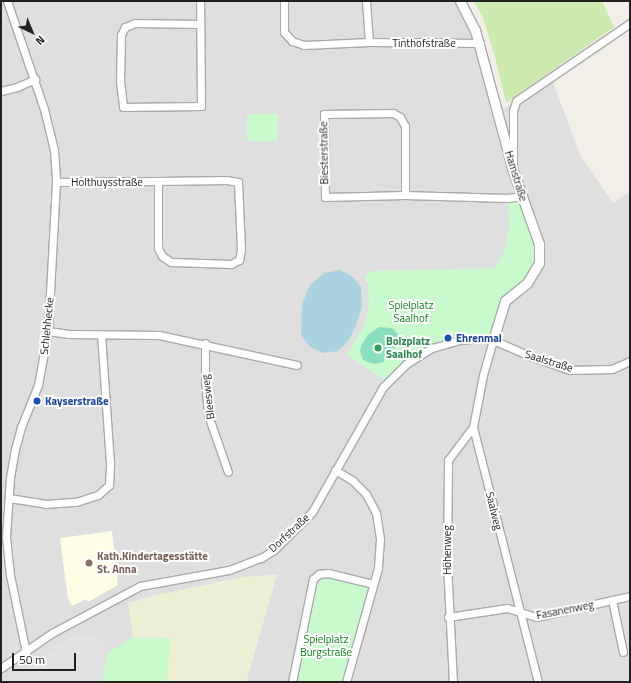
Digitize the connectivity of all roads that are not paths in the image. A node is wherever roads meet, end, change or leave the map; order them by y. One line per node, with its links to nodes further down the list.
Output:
1 (7, 1): 10 (street, Schlehhecke)
2 (200, 1): 7 (street)
3 (284, 1): 8 (street, Tinthofstraße)
4 (366, 1): 8 (street)
5 (460, 1): 9 (street, Hamstraße)
6 (630, 23): 12 (street)
7 (200, 24): 7 (street)
8 (369, 42): 9 (street, Tinthofstraße)
9 (480, 43): 12 (street, Hamstraße)
10 (35, 79): 11 (street); 14 (street, Schlehhecke)
11 (1, 91)
12 (513, 171): 16 (street, Hamstraße)
13 (158, 181): 13 (street, Holthuysstraße); 14 (street, Holthuysstraße)
14 (56, 182): 17 (street, Schlehhecke)
15 (405, 195): 15 (street, Biesterstraße); 16 (street, Biesterstraße)
16 (521, 196): 19 (street, Hamstraße)
17 (48, 331): 18 (street); 26 (street, Schlehhecke)
18 (102, 334): 20 (street); 26 (street)
19 (493, 340): 21 (street, Saalstraße); 23 (street, Saalweg); 24 (street, Dorfstraße)
20 (205, 343): 22 (street); 25 (street, Bleesweg)
21 (630, 361)
22 (297, 365)
23 (473, 427): 30 (street, Saalweg); 31 (street, Höhenweg)
24 (335, 470): 27 (street); 32 (street, Dorfstraße)
25 (228, 472)
26 (8, 498): 32 (street, Schlehhecke)
27 (373, 584): 35 (street); 36 (street)
28 (630, 596): 29 (street, Fasanenweg)
29 (612, 600): 30 (street, Fasanenweg); 33 (street)
30 (520, 613): 31 (street, Fasanenweg); 38 (street, Saalweg)
31 (448, 617): 37 (street, Höhenweg)
32 (26, 652): 34 (street, Dorfstraße)
33 (623, 652)
34 (1, 668)
35 (292, 682)
36 (346, 682)
37 (453, 682)
38 (538, 682)

